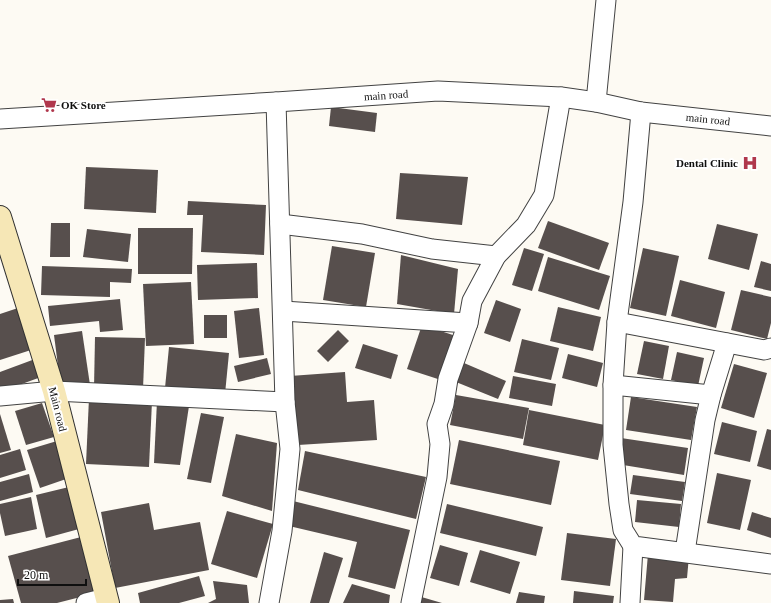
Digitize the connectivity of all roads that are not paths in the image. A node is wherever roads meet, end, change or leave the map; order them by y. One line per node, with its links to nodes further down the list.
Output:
1 (606, 0): 4 (street)
2 (561, 97): 3 (street, main road); 4 (street, main road); 10 (street)
3 (276, 102): 6 (street, main road); 9 (street)
4 (596, 102): 5 (street, main road)
5 (641, 112): 7 (street, main road); 12 (street)
6 (0, 119)
7 (771, 126)
8 (0, 217): 17 (street, Main road)
9 (280, 224): 10 (street); 11 (street)
10 (496, 256): 13 (street)
11 (282, 311): 13 (street); 20 (street)
12 (617, 322): 14 (street); 16 (street)
13 (468, 323): 26 (street)
14 (727, 343): 15 (street); 18 (street)
15 (771, 348)
16 (613, 384): 18 (street); 21 (street)
17 (54, 391): 19 (street); 20 (street); 24 (street, Main road)
18 (710, 395): 22 (street)
19 (0, 396)
20 (285, 402): 25 (street)
21 (633, 546): 22 (street); 27 (street)
22 (685, 552): 23 (street)
23 (771, 564)
24 (100, 601)
25 (269, 603)
26 (411, 603)
27 (630, 603)

